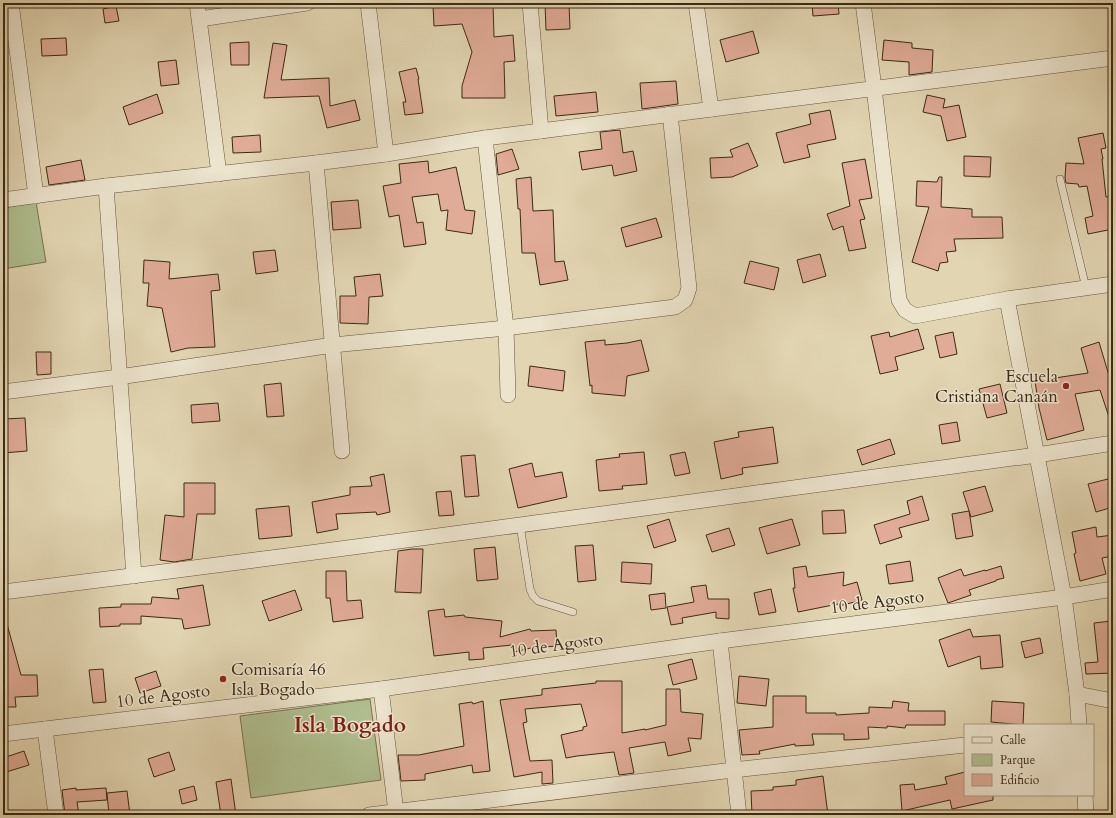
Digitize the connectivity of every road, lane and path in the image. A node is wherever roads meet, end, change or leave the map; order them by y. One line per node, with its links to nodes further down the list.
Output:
1 (11, 3): 20 (street)
2 (197, 3): 8 (street)
3 (307, 3): 8 (street)
4 (368, 3): 15 (street)
5 (530, 3): 13 (street)
6 (696, 3): 11 (street)
7 (863, 3): 10 (street)
8 (200, 19): 17 (street)
9 (1113, 58): 10 (street)
10 (874, 88): 11 (street); 24 (street)
11 (711, 109): 12 (street)
12 (670, 114): 13 (street); 25 (street)
13 (541, 131): 14 (street)
14 (484, 138): 15 (street); 25 (street)
15 (386, 154): 16 (street)
16 (316, 163): 17 (street); 26 (street)
17 (220, 174): 19 (street)
18 (1060, 179): 23 (lane)
19 (106, 186): 20 (street); 27 (street)
20 (36, 196): 21 (street)
21 (3, 200)
22 (1113, 284): 23 (street)
23 (1086, 288): 24 (street)
24 (1007, 299): 32 (street)
25 (506, 328): 26 (street); 29 (street)
26 (333, 345): 27 (street); 31 (street)
27 (119, 377): 28 (street); 34 (street)
28 (3, 392)
29 (508, 395)
30 (1113, 443): 32 (street)
31 (342, 451)
32 (1037, 455): 33 (street); 37 (street)
33 (520, 525): 34 (street); 38 (lane)
34 (134, 576): 36 (street)
35 (1113, 589): 37 (street, 10 de Agosto)
36 (3, 592)
37 (1064, 597): 39 (street, 10 de Agosto); 41 (street)
38 (574, 612)
39 (720, 641): 40 (street, 10 de Agosto); 47 (street)
40 (381, 689): 44 (street, 10 de Agosto); 49 (street)
41 (1077, 694): 42 (street); 43 (street)
42 (1113, 701)
43 (1079, 724)
44 (45, 729): 45 (street, 10 de Agosto); 50 (street)
45 (3, 734)
46 (964, 745): 47 (street)
47 (733, 770): 49 (street); 52 (street)
48 (1085, 796): 53 (street)
49 (404, 812): 51 (street)
50 (56, 815)
51 (369, 815)
52 (738, 815)
53 (1086, 815)

